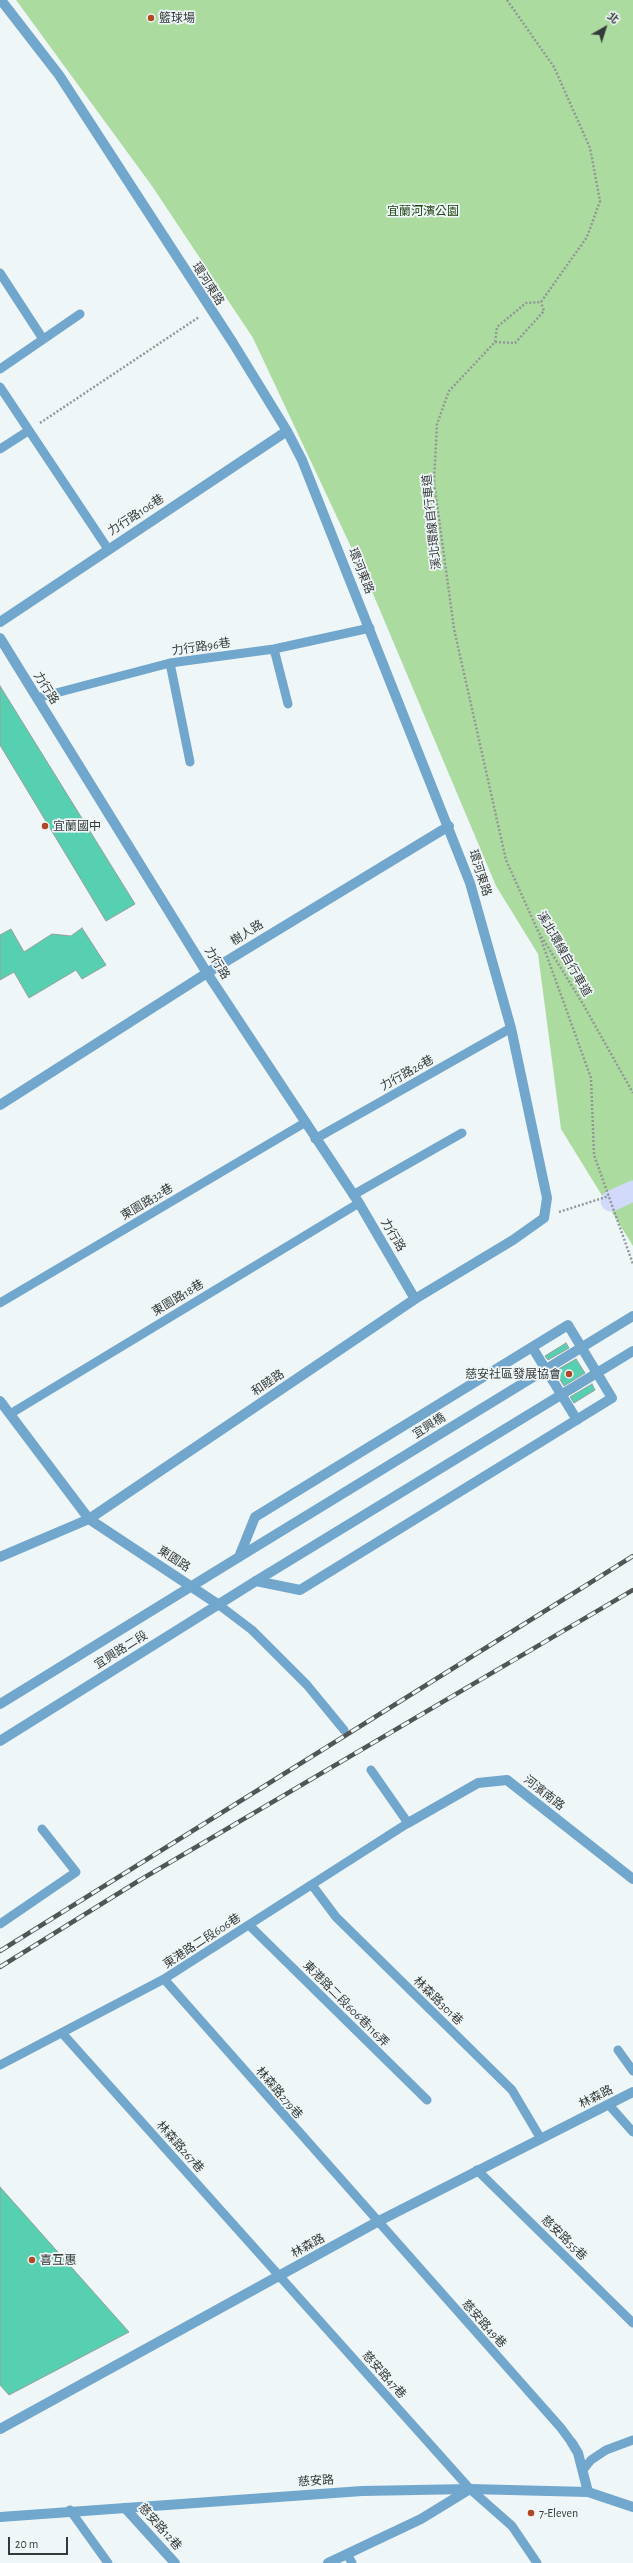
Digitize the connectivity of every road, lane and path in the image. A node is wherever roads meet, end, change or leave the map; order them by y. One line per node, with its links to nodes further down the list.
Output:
1 (1, 0): 5 (street, 環河東路)
2 (507, 0): 4 (path)
3 (0, 273): 7 (lane)
4 (541, 302): 8 (path, 溪北環線自行車道); 8 (path)
5 (209, 310): 11 (path); 12 (street, 環河東路)
6 (80, 314): 7 (lane)
7 (43, 339): 9 (lane)
8 (496, 342): 24 (path, 溪北環線自行車道)
9 (0, 369)
10 (0, 387): 11 (lane)
11 (28, 431): 13 (lane); 14 (lane)
12 (287, 431): 14 (street, 力行路106巷); 16 (street, 環河東路)
13 (0, 449)
14 (108, 549): 15 (street, 力行路106巷)
15 (0, 622)
16 (370, 628): 18 (lane, 力行路96巷); 23 (street, 環河東路)
17 (0, 638): 20 (street, 力行路)
18 (274, 649): 19 (lane, 力行路96巷); 21 (lane)
19 (170, 663): 20 (lane, 力行路96巷); 22 (lane)
20 (37, 698): 25 (street, 力行路)
21 (288, 704)
22 (190, 762)
23 (449, 826): 25 (street, 樹人路); 26 (street, 環河東路)
24 (538, 930): 27 (path, 溪北環線自行車道); 32 (path)
25 (207, 973): 28 (street, 樹人路); 29 (street, 力行路)
26 (511, 1028): 31 (lane, 力行路26巷); 34 (street, 環河東路)
27 (633, 1093)
28 (0, 1105)
29 (306, 1122): 31 (street, 力行路); 37 (lane, 東園路32巷)
30 (462, 1133): 33 (lane, 東園路18巷)
31 (314, 1139): 33 (street, 力行路)
32 (609, 1196): 34 (path); 35 (path)
33 (356, 1199): 36 (street, 力行路); 42 (lane, 東園路18巷)
34 (544, 1218): 36 (street, 和睦路)
35 (633, 1264)
36 (415, 1298): 44 (street, 和睦路)
37 (0, 1303)
38 (633, 1316): 46 (street, 宜興橋, bridge)
39 (532, 1347): 43 (street); 43 (street); 46 (street)
40 (633, 1351): 47 (street, bridge)
41 (0, 1401): 42 (street, 東園路)
42 (10, 1414): 44 (street, 東園路)
43 (577, 1420): 47 (street)
44 (89, 1519): 45 (street, 和睦路); 48 (street, 東園路)
45 (0, 1557)
46 (239, 1557): 48 (street, 宜興路二段)
47 (256, 1581): 49 (street, 宜興路二段)
48 (192, 1586): 49 (street, 東園路); 50 (street, 宜興路二段)
49 (219, 1605): 51 (lane, 東園路); 52 (street, 宜興路二段)
50 (0, 1704)
51 (344, 1730)
52 (0, 1741)
53 (371, 1770): 54 (lane)
54 (408, 1823): 56 (street, 河濱南路); 57 (lane, 東港路二段606巷)
55 (42, 1829): 58 (lane)
56 (633, 1879)
57 (312, 1885): 59 (lane, 東港路二段606巷); 69 (lane, 林森路301巷)
58 (0, 1924)
59 (249, 1925): 60 (lane, 東港路二段606巷); 66 (lane, 東港路二段606巷116弄)
60 (164, 1979): 61 (lane, 東港路二段606巷); 71 (lane, 林森路279巷)
61 (62, 2033): 63 (lane, 東港路二段606巷); 72 (lane, 林森路267巷)
62 (618, 2050): 64 (lane)
63 (0, 2065)
64 (633, 2071)
65 (633, 2092): 67 (street, 林森路)
66 (427, 2100)
67 (609, 2105): 68 (lane); 69 (street, 林森路)
68 (633, 2132)
69 (541, 2138): 70 (street, 林森路)
70 (477, 2170): 71 (street, 林森路); 73 (lane, 慈安路55巷)
71 (377, 2222): 72 (street, 林森路); 76 (lane, 慈安路49巷)
72 (280, 2276): 74 (street, 林森路); 78 (lane, 慈安路47巷)
73 (633, 2323)
74 (1, 2427)
75 (633, 2440): 77 (lane)
76 (572, 2443): 77 (street)
77 (583, 2470): 79 (street)
78 (470, 2489): 79 (street, 慈安路); 81 (street, 慈安路); 84 (street); 88 (lane, 慈安路47巷)
79 (588, 2492): 80 (street, 慈安路)
80 (633, 2507)
81 (125, 2508): 82 (street, 慈安路); 86 (street, 慈安路12巷)
82 (70, 2510): 83 (street, 慈安路); 85 (lane)
83 (0, 2517)
84 (349, 2559): 87 (street)
85 (108, 2563)
86 (174, 2563)
87 (328, 2563)
88 (537, 2563)

